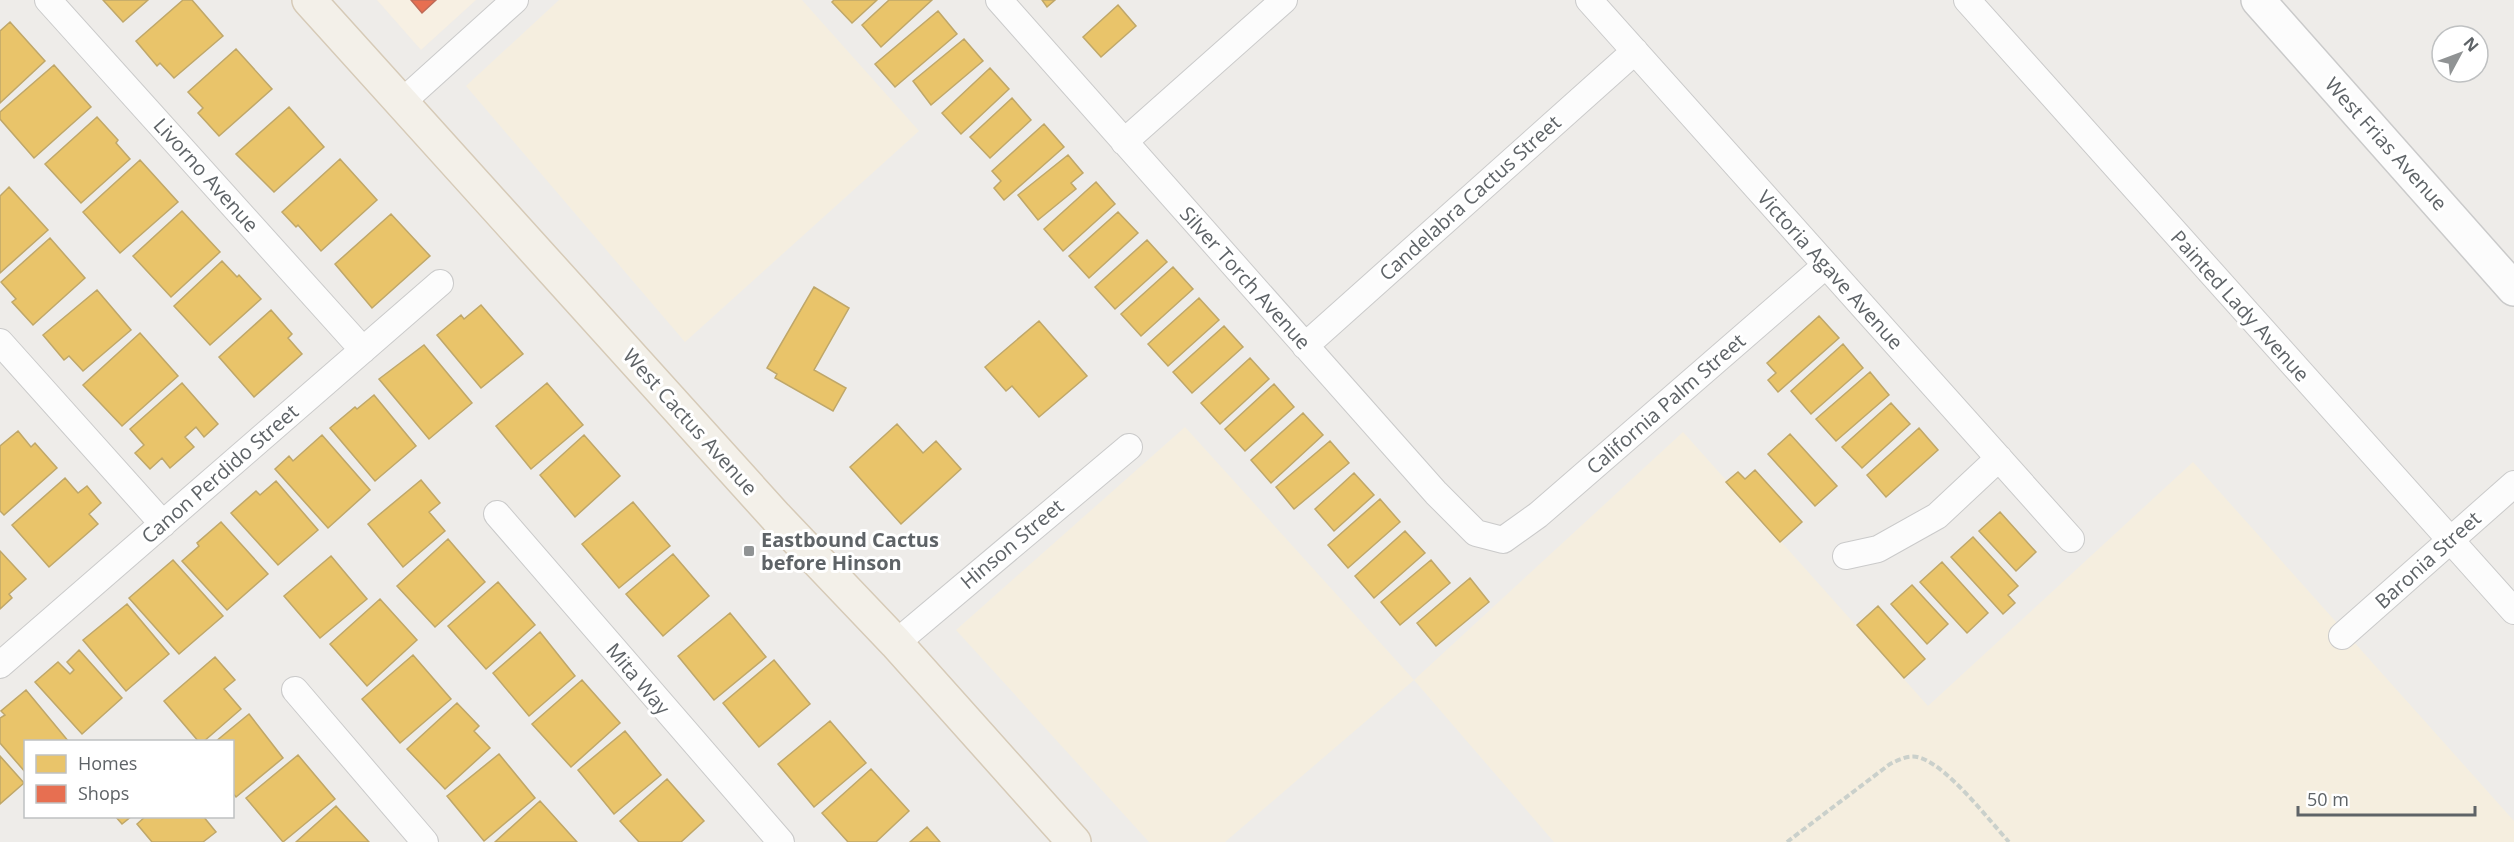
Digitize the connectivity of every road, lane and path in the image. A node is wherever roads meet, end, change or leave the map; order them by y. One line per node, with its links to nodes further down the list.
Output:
1 (48, 0): 17 (street, Livorno Avenue)
2 (309, 0): 10 (main road, West Cactus Avenue)
3 (514, 0): 10 (street)
4 (999, 0): 11 (street, Silver Torch Avenue)
5 (1284, 0): 11 (street)
6 (1589, 0): 9 (street, Victoria Agave Avenue)
7 (1967, 0): 25 (street, Painted Lady Avenue)
8 (2258, 0): 14 (street, West Frias Avenue)
9 (1635, 51): 12 (street, Victoria Agave Avenue); 16 (street, Candelabra Cactus Street)
10 (401, 103): 29 (main road, West Cactus Avenue)
11 (1124, 142): 16 (street, Silver Torch Avenue)
12 (1826, 265): 19 (street, Victoria Agave Avenue); 24 (street, California Palm Street)
13 (440, 283): 17 (street, Canon Perdido Street)
14 (2514, 289)
15 (0, 342): 22 (street)
16 (1305, 346): 24 (street, Silver Torch Avenue)
17 (363, 351): 22 (street, Canon Perdido Street)
18 (1129, 447): 29 (street, Hinson Street)
19 (1999, 458): 23 (street, Victoria Agave Avenue); 26 (street)
20 (2514, 484): 25 (street, Baronia Street)
21 (497, 514): 33 (street, Mita Way)
22 (163, 524): 30 (street, Canon Perdido Street)
23 (2071, 539)
24 (1503, 540)
25 (2450, 540): 27 (street, Painted Lady Avenue); 28 (street, Baronia Street)
26 (1846, 555)
27 (2514, 611)
28 (2342, 636)
29 (896, 643): 34 (main road, West Cactus Avenue)
30 (0, 665)
31 (295, 690): 32 (street)
32 (425, 842)
33 (780, 842)
34 (1074, 842)
35 (1787, 842): 36 (path)
36 (2009, 842)

